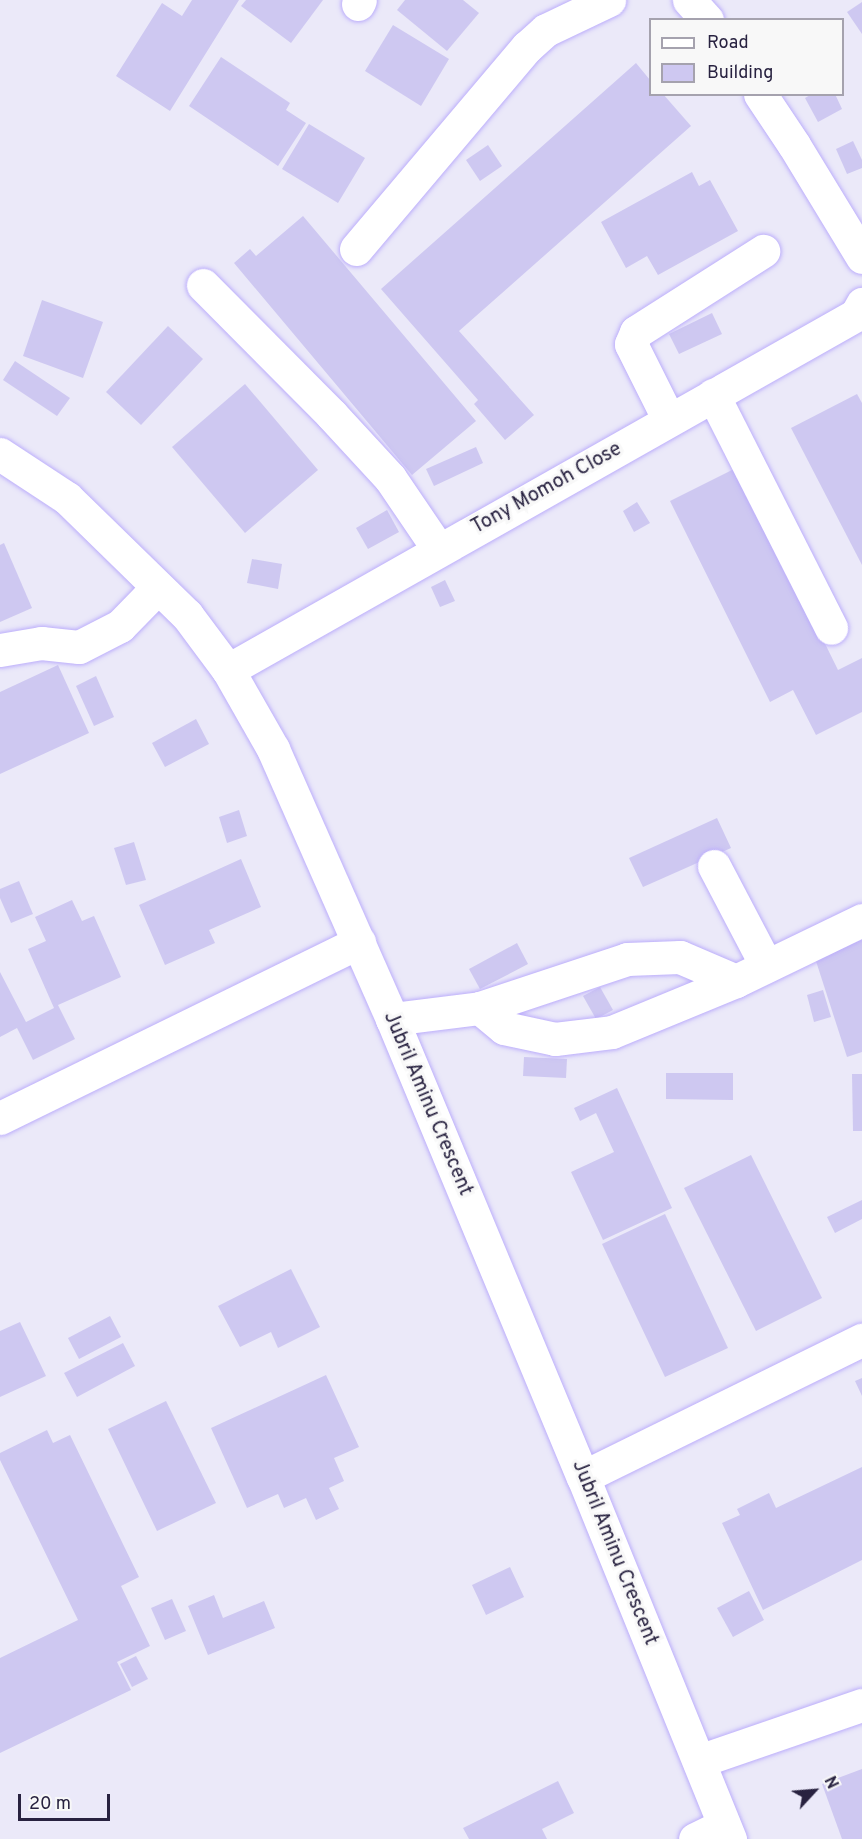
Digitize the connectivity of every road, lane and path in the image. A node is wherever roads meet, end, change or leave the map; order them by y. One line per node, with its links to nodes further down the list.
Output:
1 (609, 0): 5 (street)
2 (689, 0): 3 (street)
3 (705, 18)
4 (761, 96): 7 (street)
5 (356, 249)
6 (764, 251): 11 (street)
7 (862, 258)
8 (203, 285): 13 (street)
9 (862, 304): 10 (street, Tony Momoh Close)
10 (713, 395): 11 (street, Tony Momoh Close); 15 (street)
11 (669, 420): 13 (street, Tony Momoh Close)
12 (0, 454): 14 (street, Jubril Aminu Crescent)
13 (440, 550): 17 (street, Tony Momoh Close)
14 (158, 587): 16 (street); 17 (street, Jubril Aminu Crescent)
15 (831, 628)
16 (0, 650)
17 (228, 670): 20 (street, Jubril Aminu Crescent)
18 (714, 866): 21 (street)
19 (862, 920): 21 (street)
20 (359, 942): 24 (street, Jubril Aminu Crescent); 25 (street)
21 (766, 965): 22 (street)
22 (736, 981): 23 (street); 23 (street)
23 (480, 1008): 24 (street)
24 (392, 1019): 27 (street, Jubril Aminu Crescent)
25 (0, 1118)
26 (862, 1340): 27 (street)
27 (583, 1476): 29 (street, Jubril Aminu Crescent)
28 (862, 1705): 29 (street)
29 (699, 1761): 30 (street, Jubril Aminu Crescent)
30 (716, 1834)

